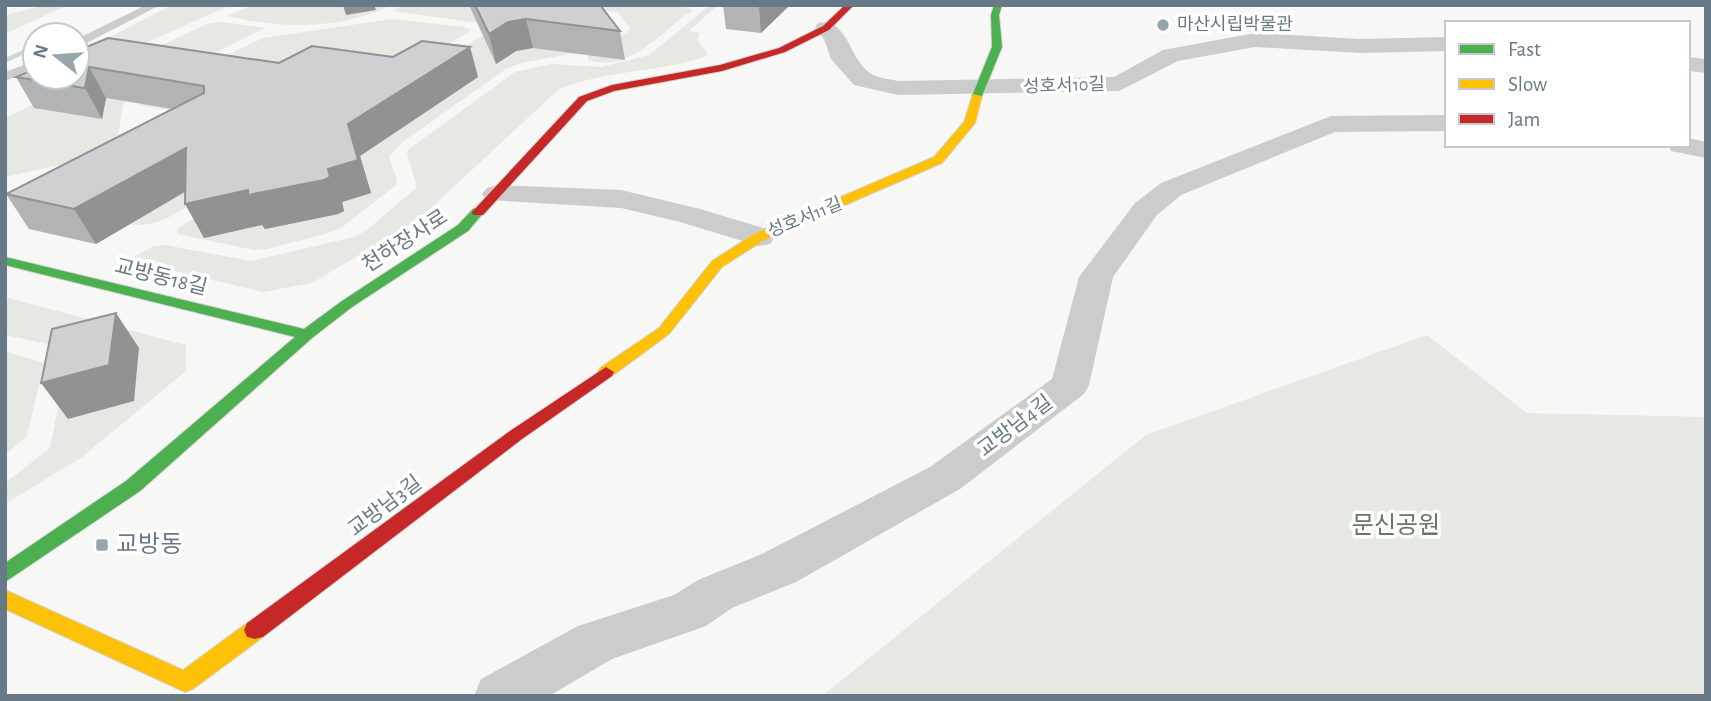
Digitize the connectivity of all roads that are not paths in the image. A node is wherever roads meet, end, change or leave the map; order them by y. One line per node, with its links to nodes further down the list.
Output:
1 (155, 5): 5 (lane)
2 (850, 5): 4 (main road, 천하장사로)
3 (998, 5): 7 (main road, 성호서11길)
4 (826, 28): 7 (street, 성호서10길); 9 (main road, 천하장사로)
5 (91, 37)
6 (1445, 44): 7 (street, 성호서10길)
7 (979, 88): 10 (main road, 성호서11길)
8 (1445, 122): 15 (street, 교방남4길)
9 (497, 194): 10 (street, 성호서11길); 12 (main road, 천하장사로)
10 (759, 237): 14 (main road, 교방남3길)
11 (5, 261): 12 (main road, 교방동18길)
12 (307, 335): 13 (main road, 천하장사로)
13 (5, 575)
14 (5, 598)
15 (500, 696)

